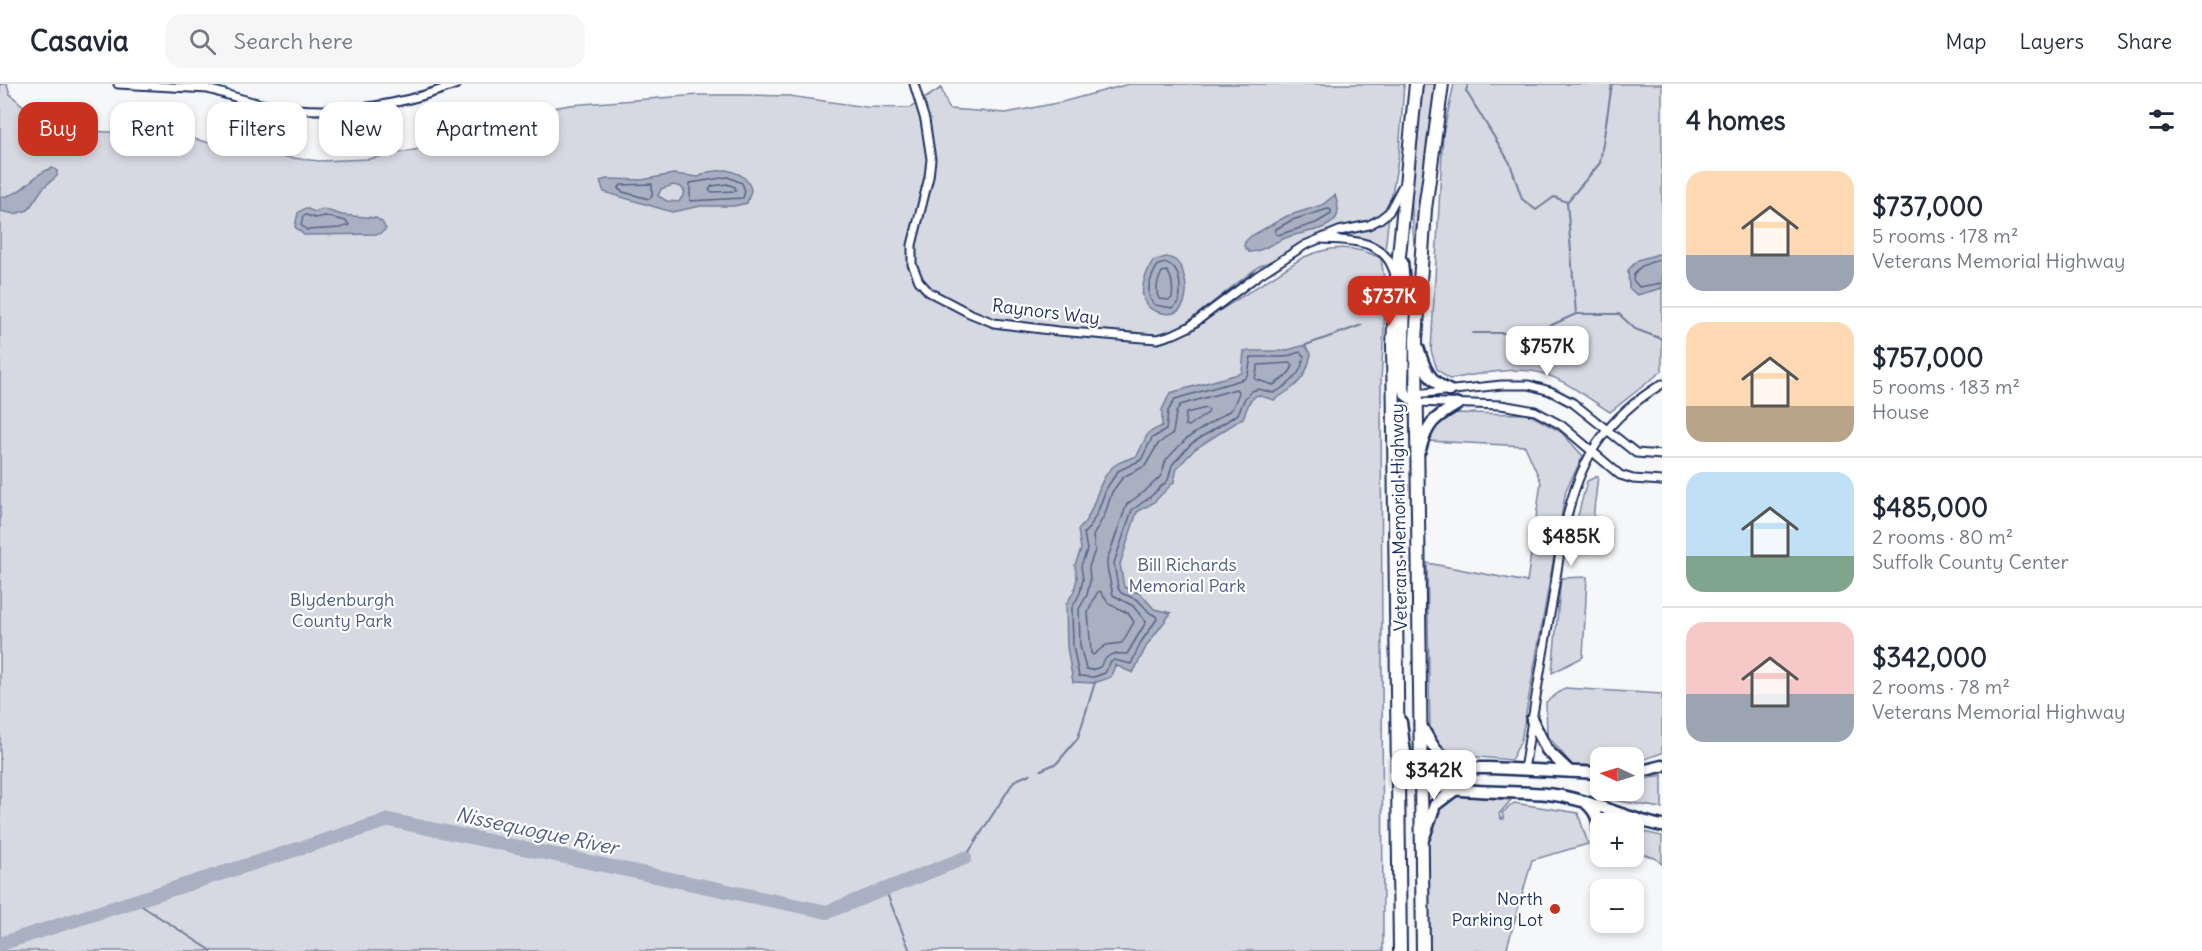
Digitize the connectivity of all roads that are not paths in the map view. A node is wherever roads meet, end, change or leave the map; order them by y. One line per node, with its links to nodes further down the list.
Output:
1 (118, 84): 7 (street)
2 (197, 84): 7 (street)
3 (457, 84): 7 (street)
4 (914, 84): 9 (street, Raynors Way)
5 (1416, 84): 8 (highway, Veterans Memorial Highway)
6 (1442, 84): 12 (highway, Veterans Memorial Highway)
7 (208, 89)
8 (1407, 178): 9 (street, Raynors Way); 10 (highway, Veterans Memorial Highway)
9 (1318, 239): 11 (street)
10 (1400, 244): 11 (highway, Veterans Memorial Highway); 15 (street)
11 (1396, 286): 17 (highway, Veterans Memorial Highway)
12 (1416, 340): 14 (street); 15 (highway, Veterans Memorial Highway)
13 (1662, 384): 18 (street)
14 (1450, 390): 15 (street); 18 (street)
15 (1413, 398): 16 (street); 17 (street); 21 (highway, Veterans Memorial Highway)
16 (1458, 404): 19 (street); 21 (street)
17 (1393, 418): 23 (highway, Veterans Memorial Highway)
18 (1607, 430): 19 (street); 20 (street)
19 (1593, 452): 22 (street); 24 (street)
20 (1662, 455)
21 (1416, 462): 25 (highway, Veterans Memorial Highway)
22 (1662, 481)
23 (1397, 695): 32 (street); 33 (highway, Veterans Memorial Highway)
24 (1532, 720): 28 (street); 30 (street)
25 (1420, 724): 27 (street); 32 (highway, Veterans Memorial Highway)
26 (1662, 766): 29 (street)
27 (1489, 768): 28 (street); 32 (street)
28 (1524, 770): 30 (street)
29 (1644, 770)
30 (1570, 772): 31 (street)
31 (1590, 773)
32 (1418, 774): 33 (street); 34 (street); 39 (highway, Veterans Memorial Highway)
33 (1399, 786): 40 (highway, Veterans Memorial Highway)
34 (1456, 789): 35 (street); 39 (street)
35 (1583, 801): 36 (street); 38 (street)
36 (1595, 813)
37 (1644, 825): 38 (street)
38 (1659, 825)
39 (1422, 846): 41 (highway, Veterans Memorial Highway)
40 (1400, 951)
41 (1423, 951)

